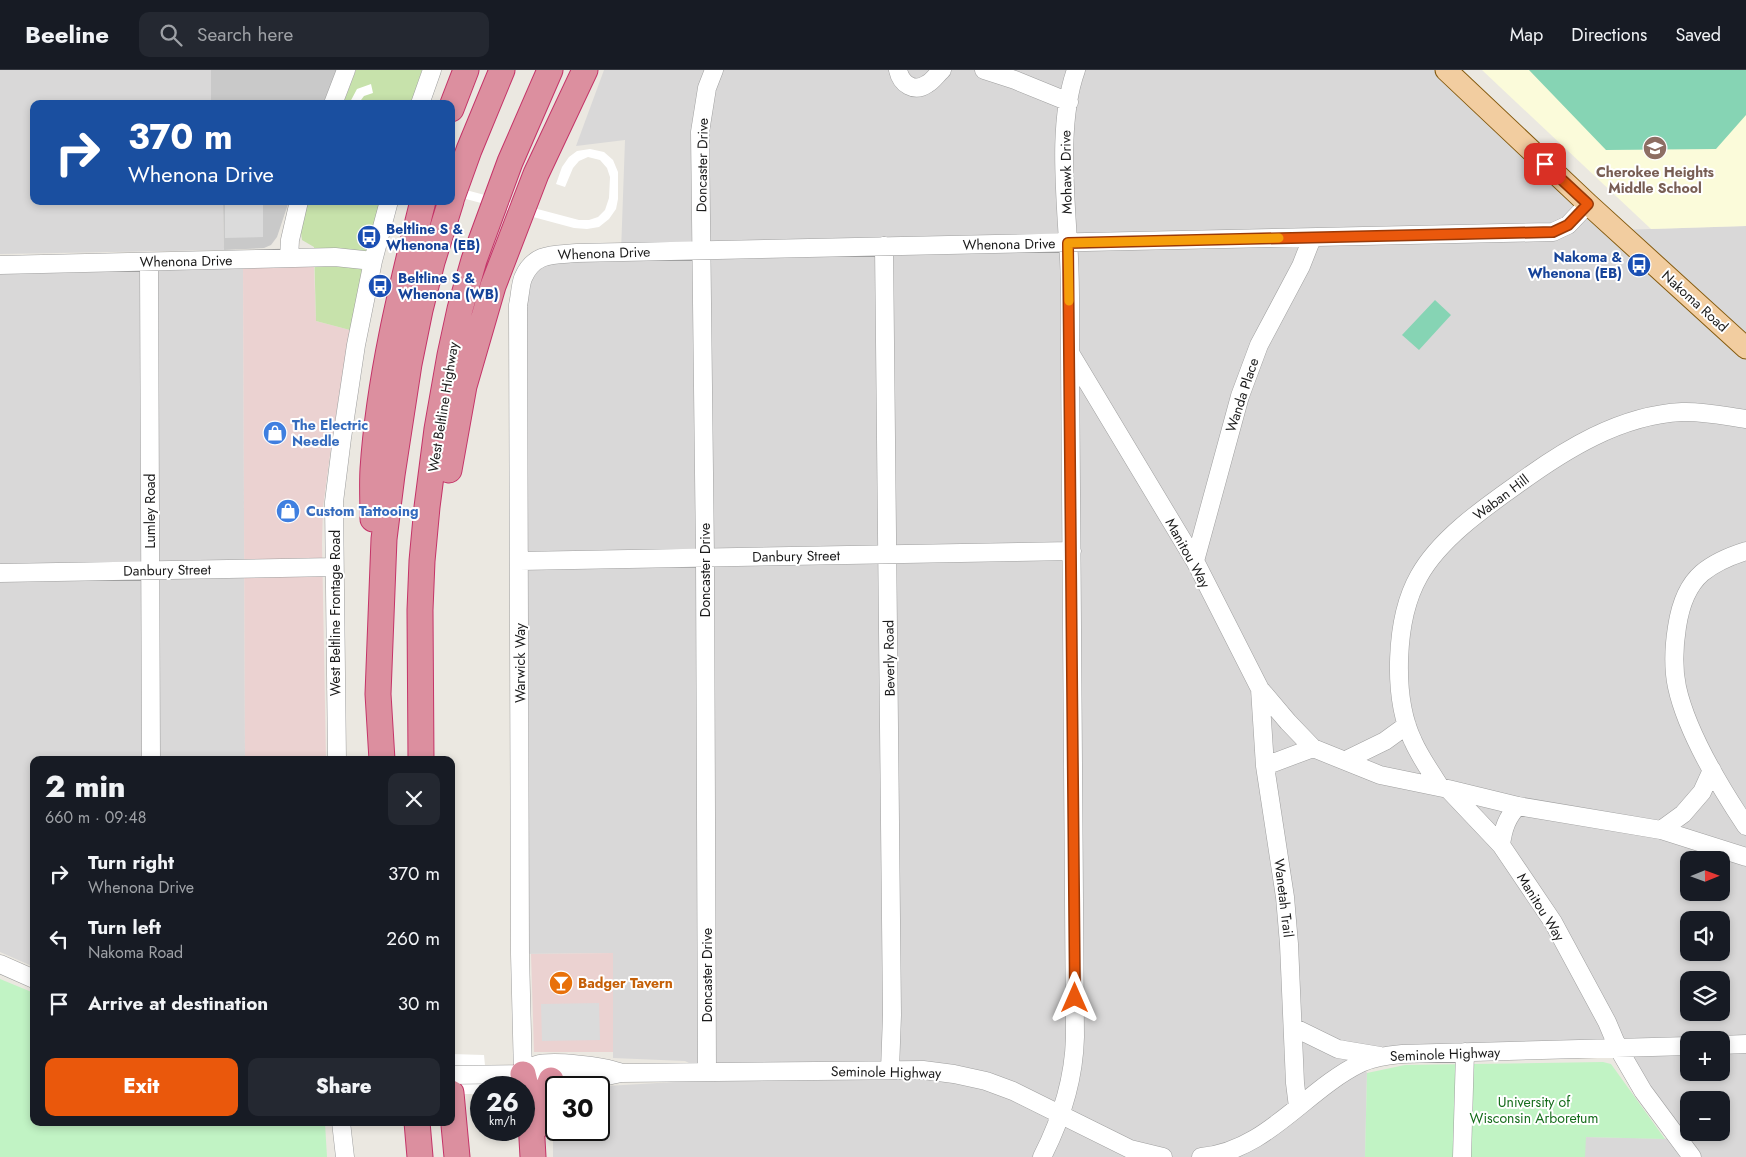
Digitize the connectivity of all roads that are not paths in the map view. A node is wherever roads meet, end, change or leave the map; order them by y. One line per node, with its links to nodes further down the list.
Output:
1 (346, 70): 13 (street)
2 (432, 70): 14 (street)
3 (466, 70): 15 (highway)
4 (502, 70): 17 (highway)
5 (550, 70): 51 (highway, West Beltline Highway)
6 (585, 70): 52 (highway)
7 (714, 70): 26 (street, Doncaster Drive)
8 (898, 70): 9 (street)
9 (942, 70)
10 (984, 70): 16 (street)
11 (1076, 70): 16 (street, Mohawk Drive)
12 (1446, 70): 18 (main road, Nakoma Road)
13 (334, 100)
14 (421, 100)
15 (454, 100)
16 (1069, 102): 24 (street, Mohawk Drive)
17 (455, 190)
18 (1588, 204): 23 (street, Whenona Drive); 32 (main road, Nakoma Road)
19 (298, 205): 27 (street)
20 (388, 205): 29 (street, West Beltline Frontage Road)
21 (422, 205): 45 (highway)
22 (450, 205): 45 (highway)
23 (1312, 238): 24 (street, Whenona Drive); 40 (street, Wanda Place)
24 (1068, 243): 25 (street, Whenona Drive); 33 (street, Mohawk Drive)
25 (884, 246): 26 (street, Whenona Drive); 37 (street, Beverly Road)
26 (701, 250): 28 (street, Whenona Drive); 38 (street, Doncaster Drive)
27 (289, 258): 29 (street, Whenona Drive); 30 (street, Whenona Drive)
28 (540, 258): 39 (street, Warwick Way)
29 (373, 261): 41 (street, West Beltline Frontage Road)
30 (149, 262): 31 (street, Whenona Drive); 42 (street, Lumley Road)
31 (0, 265)
32 (1746, 348)
33 (1070, 353): 35 (street, Mohawk Drive); 40 (street, Manitou Way)
34 (1746, 419): 46 (street, Waban Hill)
35 (1072, 551): 37 (street, Danbury Street); 80 (street, Mohawk Drive)
36 (1746, 551): 55 (street)
37 (888, 555): 38 (street, Danbury Street); 71 (street, Beverly Road)
38 (705, 557): 39 (street, Danbury Street); 72 (street, Doncaster Drive)
39 (520, 561): 74 (street, Warwick Way)
40 (1195, 561): 44 (street, Manitou Way)
41 (334, 567): 42 (street, Danbury Street); 49 (street, West Beltline Frontage Road)
42 (150, 570): 43 (street, Danbury Street); 48 (street, Lumley Road)
43 (0, 572)
44 (1260, 689): 47 (street, Manitou Way); 54 (street, Wanetah Trail)
45 (378, 694): 50 (highway)
46 (1407, 725): 53 (street); 56 (street, Waban Hill)
47 (1313, 748): 53 (street, Manitou Way); 54 (street)
48 (151, 756)
49 (336, 756)
50 (382, 756)
51 (421, 756)
52 (421, 756)
53 (1346, 760): 56 (street, Manitou Way)
54 (1265, 766): 64 (street, Wanetah Trail)
55 (1712, 770): 58 (street); 59 (street)
56 (1444, 788): 57 (street); 60 (street, Manitou Way)
57 (1518, 806): 59 (street); 60 (street)
58 (1746, 826)
59 (1661, 830): 61 (street)
60 (1501, 845): 68 (street, Manitou Way)
61 (1746, 858)
62 (0, 964): 63 (street)
63 (30, 977)
64 (1293, 1027): 70 (street); 79 (street, Wanetah Trail)
65 (1746, 1044): 66 (street)
66 (1730, 1045)
67 (1680, 1046): 68 (street, Seminole Highway)
68 (1618, 1048): 69 (street, Seminole Highway); 93 (street, Manitou Way)
69 (1465, 1052): 70 (street, Seminole Highway); 92 (street)
70 (1383, 1056): 79 (street, Seminole Highway)
71 (890, 1070): 72 (street, Seminole Highway); 80 (street, Seminole Highway)
72 (708, 1072): 73 (street, Seminole Highway)
73 (621, 1073): 74 (street, Seminole Highway); 76 (street, Seminole Highway)
74 (523, 1074): 75 (street, Seminole Highway); 77 (street, Seminole Highway); 87 (highway)
75 (455, 1075)
76 (607, 1076)
77 (545, 1080)
78 (545, 1095): 88 (highway)
79 (1298, 1107): 91 (street, Seminole Highway)
80 (1059, 1114): 89 (street, Mohawk Drive); 90 (street, Seminole Highway)
81 (341, 1126): 84 (street)
82 (417, 1126): 85 (highway)
83 (455, 1126): 86 (highway)
84 (345, 1157)
85 (420, 1157)
86 (458, 1157)
87 (533, 1157)
88 (538, 1157)
89 (1042, 1157)
90 (1163, 1157)
91 (1201, 1157)
92 (1462, 1157)
93 (1692, 1157)

